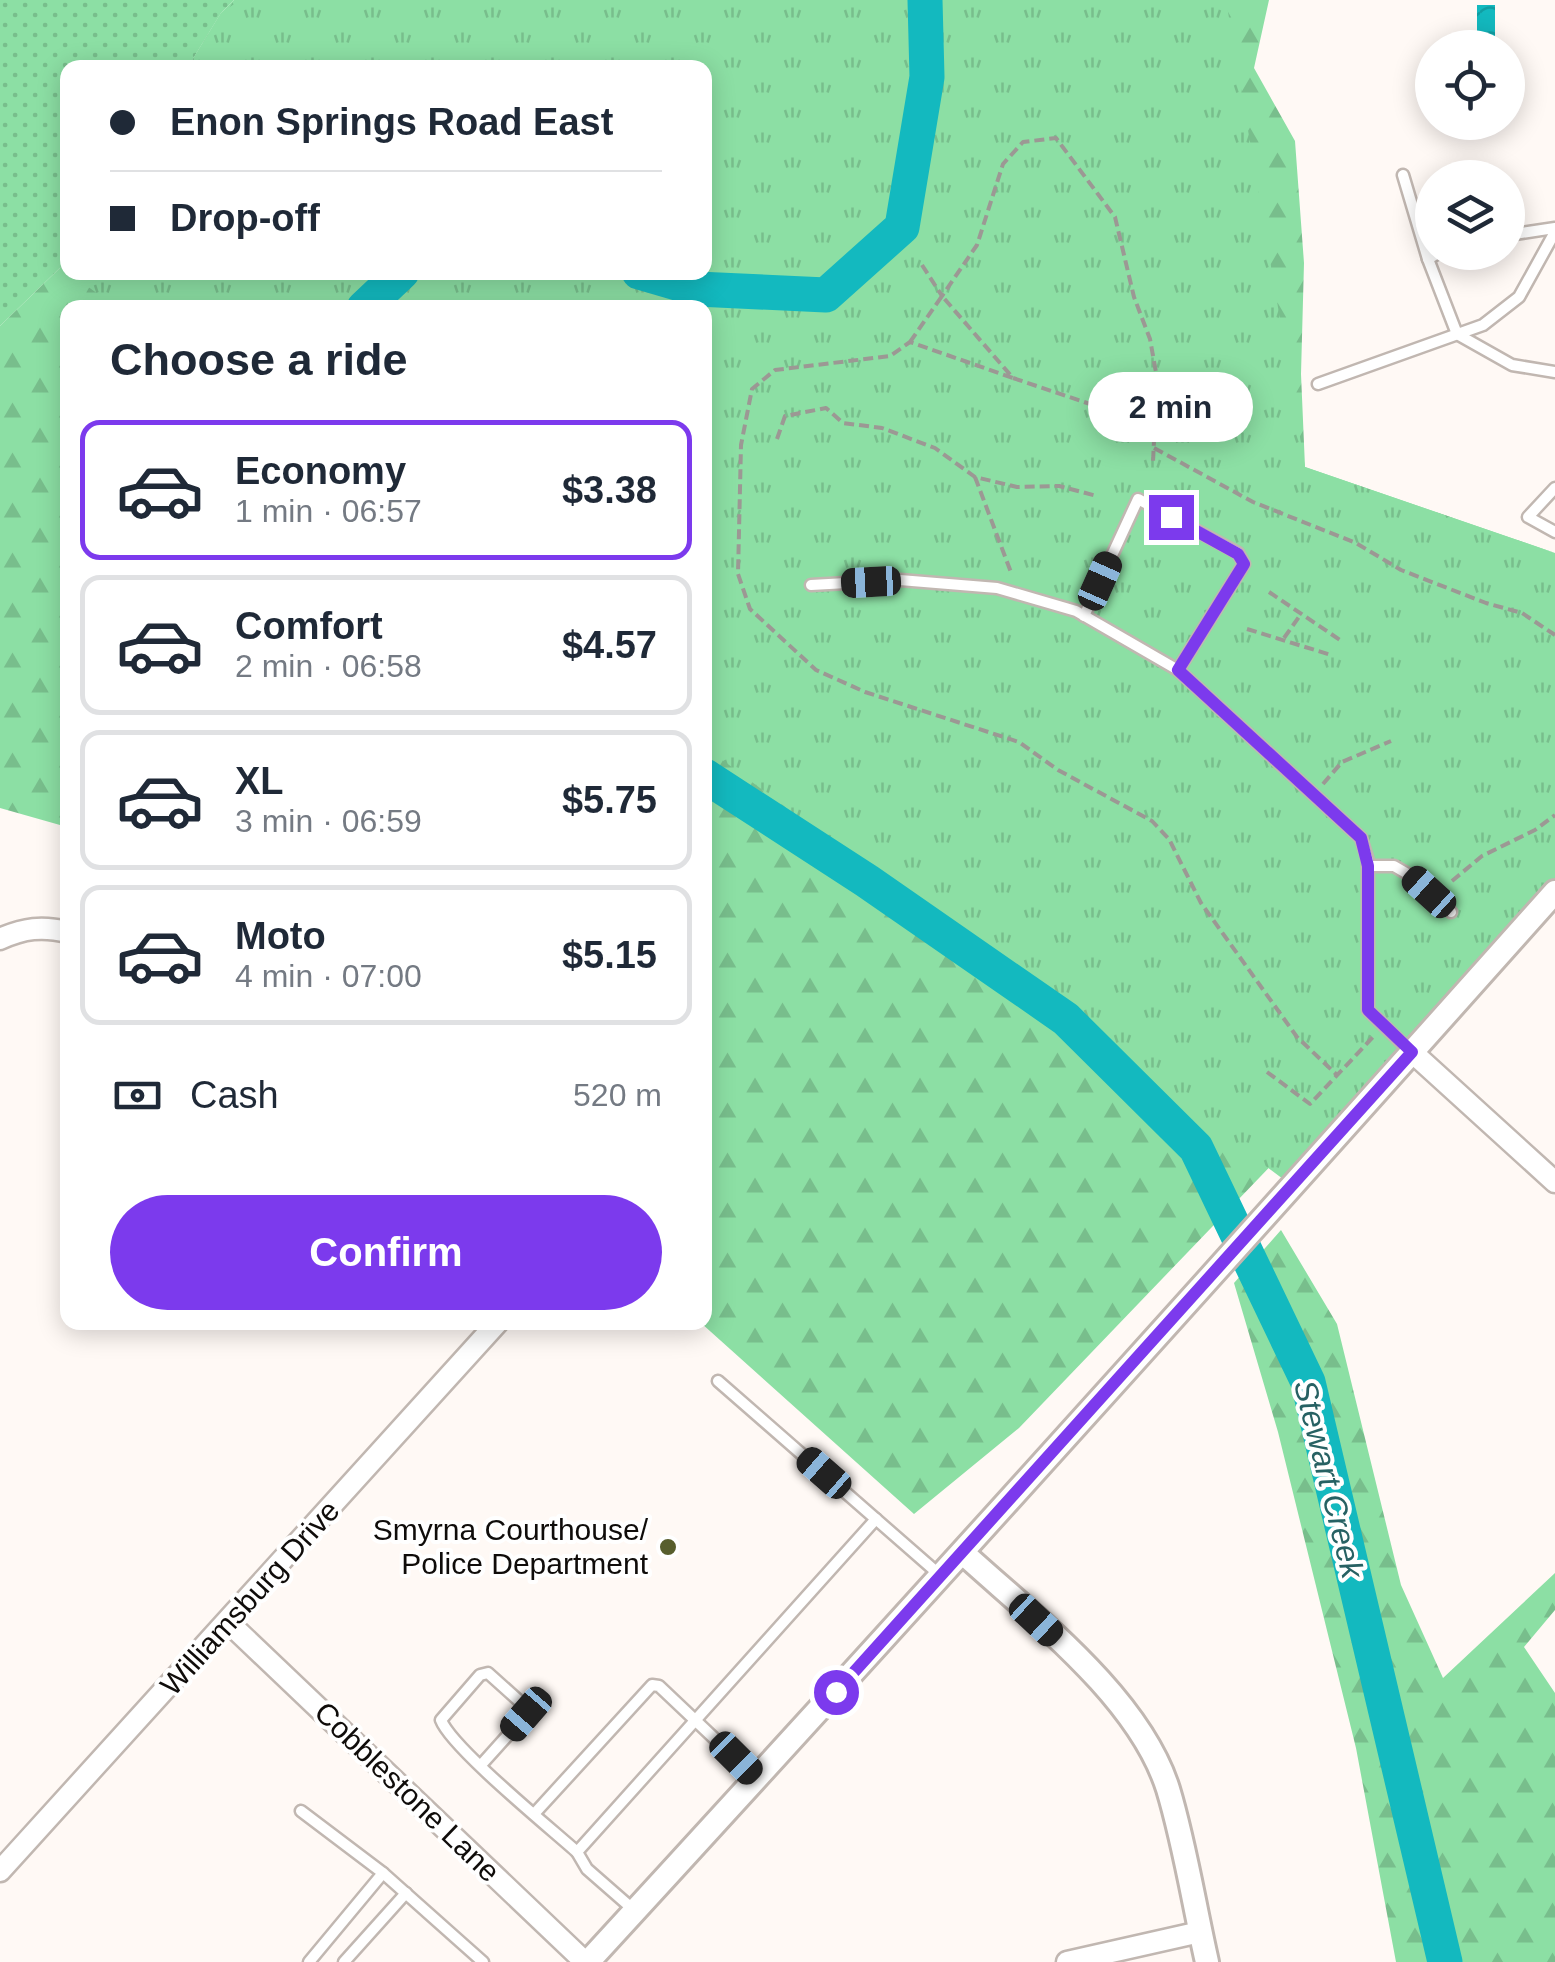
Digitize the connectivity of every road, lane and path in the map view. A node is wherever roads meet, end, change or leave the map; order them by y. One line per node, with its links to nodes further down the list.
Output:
1 (1403, 175): 2 (lane)
2 (1415, 215)
3 (1555, 230): 4 (lane); 8 (lane)
4 (1525, 233)
5 (922, 266): 7 (path)
6 (1432, 270): 8 (lane)
7 (942, 296): 9 (path); 11 (path); 13 (path)
8 (1457, 334): 10 (lane); 12 (lane)
9 (910, 342): 11 (path); 44 (path)
10 (1555, 372)
11 (1013, 378): 13 (path)
12 (1318, 384)
13 (1155, 426): 15 (path)
14 (778, 439): 17 (path)
15 (1154, 448): 16 (path); 27 (path)
16 (1153, 462)
17 (975, 477): 19 (path); 23 (path)
18 (1555, 488): 20 (lane)
19 (1097, 496)
20 (1555, 532)
21 (811, 585): 23 (lane)
22 (1269, 592): 24 (path)
23 (1020, 594): 25 (lane)
24 (1301, 614): 28 (path); 29 (path)
25 (1084, 616): 31 (lane); 31 (lane)
26 (1247, 629): 28 (path)
27 (1555, 635)
28 (1283, 640): 30 (path)
29 (1340, 640)
30 (1331, 655)
31 (1178, 670): 33 (lane)
32 (1391, 740): 33 (path)
33 (1314, 795): 35 (lane)
34 (1555, 815): 36 (path)
35 (1368, 866): 38 (lane); 41 (lane)
36 (1452, 880)
37 (1555, 892): 42 (street)
38 (1451, 912)
39 (60, 931): 40 (street)
40 (0, 940)
41 (1384, 1025): 42 (lane); 44 (path)
42 (1412, 1052): 45 (street); 49 (street)
43 (1267, 1072): 44 (path)
44 (1337, 1075)
45 (1555, 1182)
46 (491, 1330): 51 (street, Williamsburg Drive)
47 (718, 1381): 48 (lane)
48 (876, 1519): 50 (lane); 52 (lane)
49 (963, 1553): 50 (street); 62 (street)
50 (942, 1576): 54 (street)
51 (228, 1622): 58 (street, Williamsburg Drive); 66 (street, Cobblestone Lane)
52 (696, 1719): 54 (lane); 56 (lane); 57 (lane)
53 (482, 1766): 53 (lane); 56 (lane)
54 (757, 1778): 61 (street)
55 (301, 1811): 59 (lane)
56 (534, 1814): 57 (lane)
57 (577, 1852): 61 (lane)
58 (0, 1871)
59 (383, 1873): 60 (lane); 63 (lane)
60 (406, 1894): 64 (lane); 65 (lane)
61 (635, 1911): 66 (street)
62 (1200, 1932): 67 (street); 68 (street)
63 (309, 1962)
64 (344, 1962)
65 (483, 1962)
66 (587, 1962)
67 (1067, 1962)
68 (1207, 1962)

